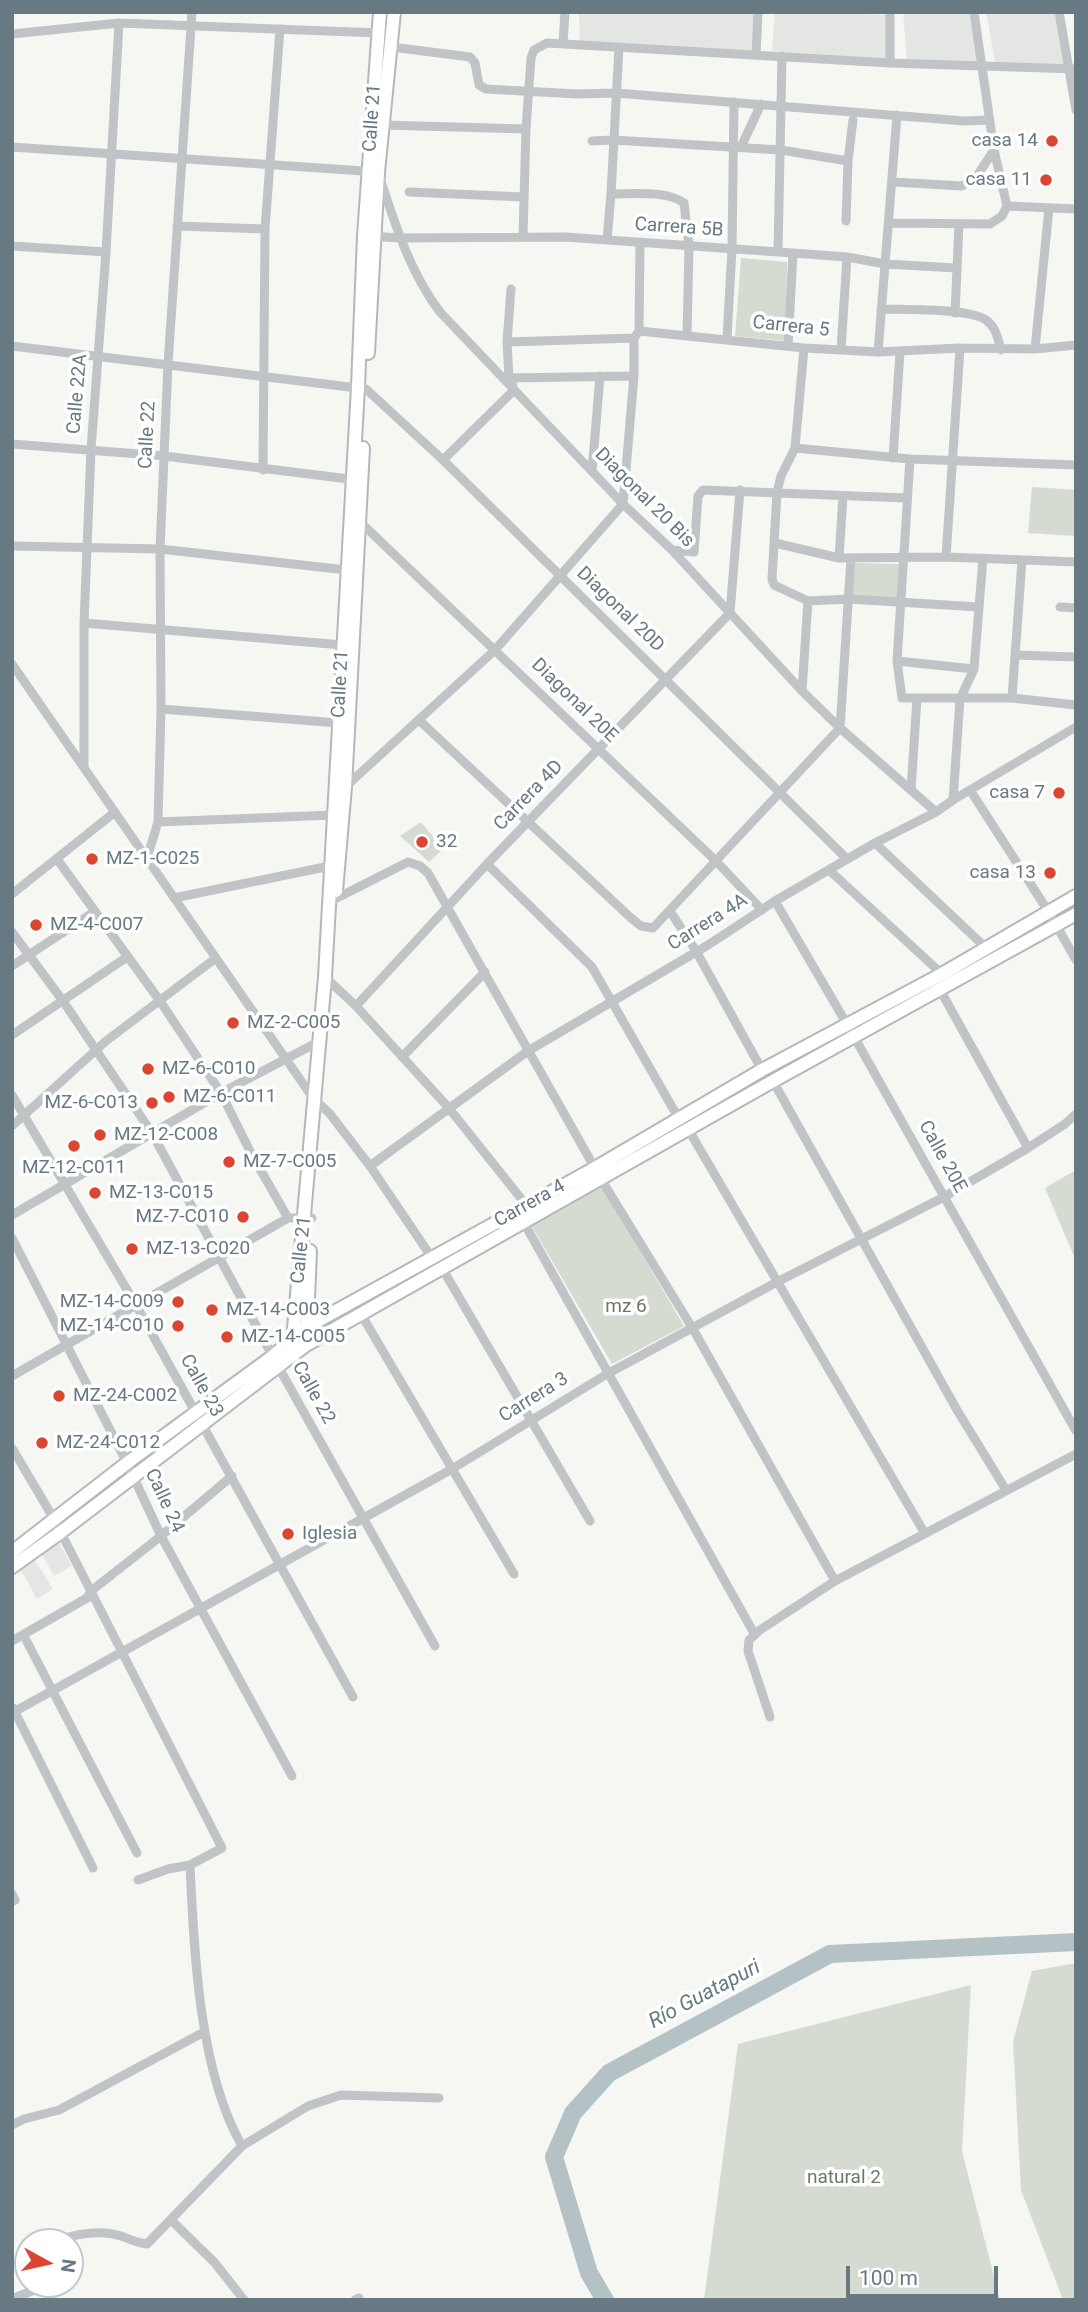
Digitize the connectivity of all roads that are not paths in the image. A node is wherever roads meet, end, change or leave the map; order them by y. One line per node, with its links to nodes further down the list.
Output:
1 (192, 12): 10 (street, Calle 22)
2 (380, 12): 12 (main road, Calle 21)
3 (394, 12): 15 (main road, Calle 21)
4 (565, 12): 14 (street)
5 (758, 12): 17 (street)
6 (890, 12): 19 (street)
7 (974, 12): 20 (street)
8 (1059, 12): 21 (street)
9 (119, 23): 10 (street); 13 (street); 39 (street, Calle 22A)
10 (191, 25): 11 (street); 40 (street, Calle 22)
11 (280, 29): 12 (street); 42 (street)
12 (379, 33): 43 (main road, Calle 21)
13 (12, 34)
14 (563, 43): 16 (street); 22 (street)
15 (392, 47): 22 (street); 31 (main road, Calle 21)
16 (619, 47): 17 (street); 23 (street)
17 (756, 55): 18 (street)
18 (782, 56): 19 (street); 26 (street)
19 (890, 63): 20 (street)
20 (982, 67): 21 (street); 30 (street)
21 (1072, 69): 27 (street)
22 (529, 90): 23 (street); 32 (street)
23 (616, 93): 24 (street); 33 (street)
24 (734, 102): 25 (street); 36 (street)
25 (761, 104): 26 (street); 36 (street)
26 (781, 106): 28 (street); 37 (street)
27 (1076, 110)
28 (897, 114): 30 (street); 44 (street)
29 (853, 120): 41 (street)
30 (990, 120): 38 (street)
31 (383, 125): 32 (street); 43 (main road, Calle 21)
32 (526, 129): 47 (street)
33 (613, 139): 34 (street); 36 (street); 46 (street)
34 (592, 141)
35 (12, 147): 39 (street)
36 (736, 147): 37 (street); 63 (street)
37 (781, 150): 41 (street); 65 (street)
38 (994, 150): 44 (street); 48 (street)
39 (111, 155): 40 (street); 64 (street, Calle 22A)
40 (183, 160): 42 (street); 54 (street, Calle 22)
41 (848, 161): 51 (street)
42 (268, 165): 43 (street); 55 (street)
43 (373, 171): 56 (main road, Calle 21); 58 (street, Diagonal 20 Bis)
44 (893, 182): 52 (street)
45 (409, 192): 47 (street)
46 (611, 194): 59 (street); 62 (street)
47 (524, 197): 57 (street)
48 (1007, 206): 49 (street); 53 (street)
49 (1049, 208): 50 (street); 82 (street)
50 (1076, 209)
51 (846, 221)
52 (890, 223): 53 (street); 68 (street)
53 (959, 225): 69 (street)
54 (177, 226): 55 (street); 88 (street, Calle 22)
55 (265, 229): 91 (street)
56 (369, 236): 58 (street, Carrera 5B); 93 (main road, Calle 21)
57 (523, 236): 58 (street, Carrera 5B); 59 (street, Carrera 5B)
58 (400, 238): 94 (street, Diagonal 20 Bis)
59 (607, 240): 60 (street, Carrera 5B)
60 (639, 242): 62 (street, Carrera 5B); 73 (street)
61 (12, 246): 64 (street)
62 (689, 246): 63 (street, Carrera 5B); 74 (street)
63 (732, 249): 65 (street, Carrera 5B); 75 (street)
64 (106, 252): 87 (street, Calle 22A)
65 (778, 252): 66 (street, Carrera 5B)
66 (793, 253): 67 (street, Carrera 5B); 79 (street)
67 (847, 257): 68 (street, Carrera 5B); 83 (street)
68 (884, 264): 69 (street, Carrera 5B); 71 (street)
69 (956, 268): 72 (street)
70 (510, 289): 76 (street)
71 (881, 309): 72 (street); 85 (street)
72 (955, 313): 84 (street)
73 (636, 335): 74 (street, Carrera 5); 76 (street, Carrera 5); 90 (street)
74 (687, 336): 75 (street, Carrera 5)
75 (727, 338): 79 (street, Carrera 5)
76 (507, 342): 92 (street)
77 (1076, 345): 82 (street, Carrera 5)
78 (12, 346): 87 (street)
79 (788, 346): 80 (street, Carrera 5)
80 (804, 348): 83 (street, Carrera 5); 96 (street)
81 (960, 348): 84 (street, Carrera 5); 86 (street, Carrera 5); 102 (street)
82 (1035, 349): 84 (street, Carrera 5)
83 (841, 350): 85 (street, Carrera 5)
84 (1001, 350)
85 (878, 352): 86 (street, Carrera 5)
86 (900, 352): 99 (street)
87 (98, 355): 88 (street); 97 (street, Calle 22A)
88 (169, 364): 91 (street); 98 (street, Calle 22)
89 (600, 376): 90 (street); 92 (street); 105 (street)
90 (634, 376): 111 (street)
91 (263, 377): 93 (street); 104 (street)
92 (509, 378): 94 (street)
93 (362, 388): 101 (street, Diagonal 20D); 106 (main road, Calle 21)
94 (514, 390): 101 (street); 105 (street, Diagonal 20 Bis)
95 (12, 444): 97 (street)
96 (796, 448): 99 (street); 108 (street)
97 (91, 449): 98 (street); 115 (street, Calle 22A)
98 (164, 456): 104 (street); 116 (street, Calle 22)
99 (893, 458): 100 (street)
100 (910, 459): 102 (street); 110 (street)
101 (443, 460): 126 (street, Diagonal 20D)
102 (953, 461): 103 (street); 119 (street)
103 (1076, 465)
104 (263, 470): 106 (street)
105 (592, 471): 111 (street, Diagonal 20 Bis)
106 (357, 480): 112 (main road, Calle 21); 125 (main road, Calle 21)
107 (740, 490): 108 (street); 117 (street); 133 (street)
108 (776, 492): 109 (street); 113 (street)
109 (842, 496): 110 (street); 120 (street)
110 (906, 498): 118 (street)
111 (623, 504): 117 (street, Diagonal 20 Bis); 126 (street)
112 (359, 521): 137 (street, Diagonal 20E); 158 (main road, Calle 21)
113 (775, 543): 120 (street); 128 (street)
114 (12, 545): 115 (street)
115 (87, 547): 116 (street); 134 (street, Calle 22A)
116 (160, 549): 125 (street); 135 (street, Calle 22)
117 (672, 550): 133 (street, Diagonal 20 Bis)
118 (905, 557): 119 (street); 121 (street); 129 (street)
119 (946, 557): 122 (street)
120 (839, 558): 121 (street)
121 (851, 558): 127 (street)
122 (983, 558): 123 (street); 130 (street)
123 (1022, 560): 124 (street); 138 (street)
124 (1076, 562)
125 (346, 570): 136 (main road, Calle 21)
126 (561, 577): 137 (street); 143 (street, Diagonal 20D)
127 (849, 599): 128 (street); 129 (street); 155 (street)
128 (808, 601): 146 (street)
129 (901, 602): 130 (street); 140 (street)
130 (979, 607): 142 (street)
131 (1060, 607): 132 (street)
132 (1076, 608)
133 (730, 613): 143 (street, Carrera 4D); 146 (street, Diagonal 20 Bis)
134 (84, 623): 135 (street); 157 (street, Calle 22A)
135 (159, 630): 136 (street); 151 (street, Calle 22)
136 (342, 645): 153 (main road, Calle 21)
137 (495, 650): 152 (street); 156 (street, Diagonal 20E)
138 (1016, 655): 139 (street); 148 (street)
139 (1076, 657)
140 (897, 660): 142 (street); 147 (street)
141 (12, 664): 144 (street)
142 (974, 669): 149 (street)
143 (666, 678): 156 (street, Carrera 4D); 161 (street, Diagonal 20D)
144 (26, 684): 145 (street); 157 (street)
145 (12, 685)
146 (802, 691): 155 (street, Diagonal 20 Bis)
147 (917, 698): 149 (street); 159 (street)
148 (1012, 698): 149 (street); 150 (street)
149 (960, 699): 162 (street)
150 (1076, 705)
151 (161, 709): 153 (street); 166 (street, Calle 22)
152 (420, 720): 158 (street); 167 (street)
153 (339, 723): 158 (main road, Calle 21)
154 (1076, 727): 160 (street, Carrera 4A)
155 (840, 728): 159 (street, Diagonal 20 Bis); 161 (street)
156 (599, 749): 167 (street, Carrera 4D); 172 (street, Diagonal 20E)
157 (84, 768): 164 (street)
158 (340, 790): 165 (main road, Calle 21); 179 (main road, Calle 21)
159 (911, 790): 163 (street, Diagonal 20 Bis)
160 (970, 790): 162 (street, Carrera 4A); 184 (street)
161 (780, 792): 171 (street, Diagonal 20D); 172 (street)
162 (953, 800): 163 (street, Carrera 4A)
163 (936, 812): 168 (street, Carrera 4A)
164 (115, 813): 169 (street); 170 (street)
165 (332, 815): 166 (street); 174 (main road, Calle 21)
166 (158, 822): 169 (street, Calle 22)
167 (527, 823): 173 (street, Carrera 4D); 183 (street)
168 (875, 843): 171 (street, Carrera 4A); 189 (street)
169 (146, 858): 178 (street)
170 (57, 859): 176 (street); 185 (street)
171 (847, 859): 175 (street, Carrera 4A)
172 (716, 861): 182 (street, Diagonal 20E); 183 (street)
173 (487, 864): 181 (street, Carrera 4D); 201 (street)
174 (330, 866): 178 (street); 198 (main road, Calle 21)
175 (829, 870): 180 (street, Carrera 4A); 197 (street)
176 (13, 890)
177 (1076, 896): 184 (main road, Carrera 4)
178 (174, 898): 193 (street)
179 (335, 899): 181 (street); 198 (main road, Calle 21)
180 (775, 901): 182 (street, Carrera 4A); 204 (street, Calle 20E)
181 (447, 908): 196 (street); 203 (street, Carrera 4D)
182 (762, 910): 190 (street, Carrera 4A)
183 (670, 911): 190 (street)
184 (1048, 911): 187 (street); 189 (main road, Carrera 4)
185 (94, 912): 191 (street); 192 (street)
186 (1076, 914): 187 (main road, Carrera 4)
187 (1056, 925): 194 (street); 199 (main road, Carrera 4)
188 (12, 932): 191 (street, Calle 22)
189 (986, 948): 197 (main road, Carrera 4)
190 (696, 951): 201 (street, Carrera 4A); 211 (street)
191 (28, 956): 195 (street); 200 (street, Calle 22)
192 (127, 957): 200 (street); 202 (street)
193 (216, 958): 202 (street); 210 (street)
194 (1076, 960)
195 (12, 966)
196 (485, 972): 208 (street); 209 (street)
197 (942, 974): 204 (main road, Carrera 4)
198 (328, 979): 203 (street); 206 (main road, Calle 21); 215 (main road, Calle 21)
199 (939, 988): 204 (main road, Carrera 4); 223 (street)
200 (63, 1000): 205 (street); 207 (street, Calle 22)
201 (611, 1000): 208 (street, Carrera 4A); 219 (street)
202 (160, 1001): 207 (street); 213 (street)
203 (356, 1006): 209 (street)
204 (851, 1030): 211 (main road, Carrera 4); 212 (main road, Carrera 4); 227 (street, Calle 20E)
205 (12, 1035)
206 (320, 1041): 210 (street); 215 (main road, Calle 21)
207 (96, 1050): 218 (street); 222 (street, Calle 22)
208 (528, 1051): 216 (street, Carrera 4A); 225 (street)
209 (402, 1057): 216 (street)
210 (286, 1059): 213 (street); 215 (street)
211 (762, 1070): 219 (main road, Carrera 4)
212 (773, 1080): 221 (main road, Carrera 4); 234 (street)
213 (221, 1093): 222 (street); 230 (street)
214 (12, 1096): 218 (street, Calle 23)
215 (317, 1101): 224 (street); 231 (main road, Calle 21)
216 (448, 1107): 224 (street, Carrera 4A); 228 (street)
217 (1076, 1114): 223 (street, Carrera 3)
218 (24, 1116): 220 (street); 226 (street, Calle 23)
219 (679, 1119): 225 (main road, Carrera 4)
220 (12, 1126)
221 (688, 1129): 225 (main road, Carrera 4); 238 (street)
222 (152, 1133): 226 (street); 235 (street, Calle 22)
223 (1028, 1148): 227 (street, Carrera 3)
224 (370, 1166): 236 (street)
225 (598, 1173): 228 (main road, Carrera 4); 232 (main road, Carrera 4); 242 (street)
226 (64, 1186): 229 (street); 239 (street, Calle 23)
227 (944, 1197): 234 (street, Carrera 3); 253 (street, Calle 20E)
228 (527, 1206): 236 (main road, Carrera 4)
229 (12, 1215)
230 (288, 1218): 231 (street); 235 (street)
231 (309, 1218): 241 (main road, Calle 21); 243 (main road, Calle 21)
232 (523, 1221): 237 (main road, Carrera 4); 248 (street)
233 (12, 1238): 244 (street, Calle 24)
234 (861, 1239): 238 (street, Carrera 3); 260 (street)
235 (219, 1257): 239 (street); 247 (street, Calle 22)
236 (432, 1258): 241 (main road, Carrera 4)
237 (442, 1268): 240 (main road, Carrera 4); 251 (street)
238 (777, 1282): 242 (street, Carrera 3); 265 (street)
239 (136, 1305): 244 (street); 250 (street, Calle 23)
240 (361, 1314): 245 (main road, Carrera 4); 257 (street)
241 (305, 1328): 243 (main road, Carrera 4); 245 (main road, Calle 21)
242 (693, 1329): 248 (street, Carrera 3); 271 (street)
243 (293, 1340): 246 (main road, Calle 21); 247 (main road, Carrera 4)
244 (66, 1343): 249 (street); 256 (street, Calle 24)
245 (306, 1345): 246 (main road, Carrera 4)
246 (294, 1355): 247 (main road, Carrera 4)
247 (276, 1362): 250 (main road, Carrera 4); 252 (main road, Carrera 4); 262 (street, Calle 22)
248 (607, 1374): 251 (street, Carrera 3); 274 (street)
249 (12, 1376)
250 (195, 1413): 252 (street, Calle 23); 256 (main road, Carrera 4)
251 (530, 1422): 257 (street, Carrera 3); 263 (street)
252 (202, 1425): 258 (street, Calle 23); 259 (main road, Carrera 4)
253 (1076, 1431)
254 (12, 1448): 261 (street)
255 (1076, 1454): 260 (street)
256 (127, 1463): 259 (street, Calle 24); 261 (main road, Carrera 4)
257 (453, 1469): 262 (street, Carrera 3); 270 (street)
258 (232, 1476): 266 (street); 268 (street, Calle 23)
259 (134, 1477): 264 (main road, Carrera 4); 266 (street, Calle 24)
260 (1006, 1490): 265 (street)
261 (54, 1519): 264 (street); 267 (main road, Carrera 4)
262 (363, 1519): 268 (street, Carrera 3); 277 (street, Calle 22)
263 (590, 1521)
264 (61, 1532): 269 (main road, Carrera 4); 272 (street)
265 (925, 1532): 271 (street)
266 (161, 1536): 272 (street); 273 (street, Calle 24)
267 (12, 1552)
268 (280, 1564): 273 (street, Carrera 3); 280 (street, Calle 23)
269 (12, 1567)
270 (514, 1574)
271 (835, 1581): 274 (street)
272 (91, 1591): 275 (street); 278 (street)
273 (200, 1609): 278 (street, Carrera 3); 283 (street, Calle 24)
274 (755, 1635): 282 (street)
275 (24, 1636): 276 (street); 279 (street)
276 (12, 1641)
277 (435, 1646)
278 (121, 1652): 279 (street, Carrera 3); 285 (street)
279 (51, 1690): 281 (street, Carrera 3); 284 (street)
280 (353, 1698)
281 (13, 1711): 286 (street)
282 (770, 1717)
283 (292, 1776)
284 (137, 1853)
285 (190, 1866): 287 (street); 288 (street)
286 (93, 1868)
287 (138, 1880)
288 (204, 2032): 290 (street); 291 (street)
289 (439, 2098): 291 (street)
290 (12, 2125)
291 (242, 2146): 292 (street)
292 (171, 2220): 293 (street); 294 (street)
293 (84, 2235)
294 (244, 2300)

